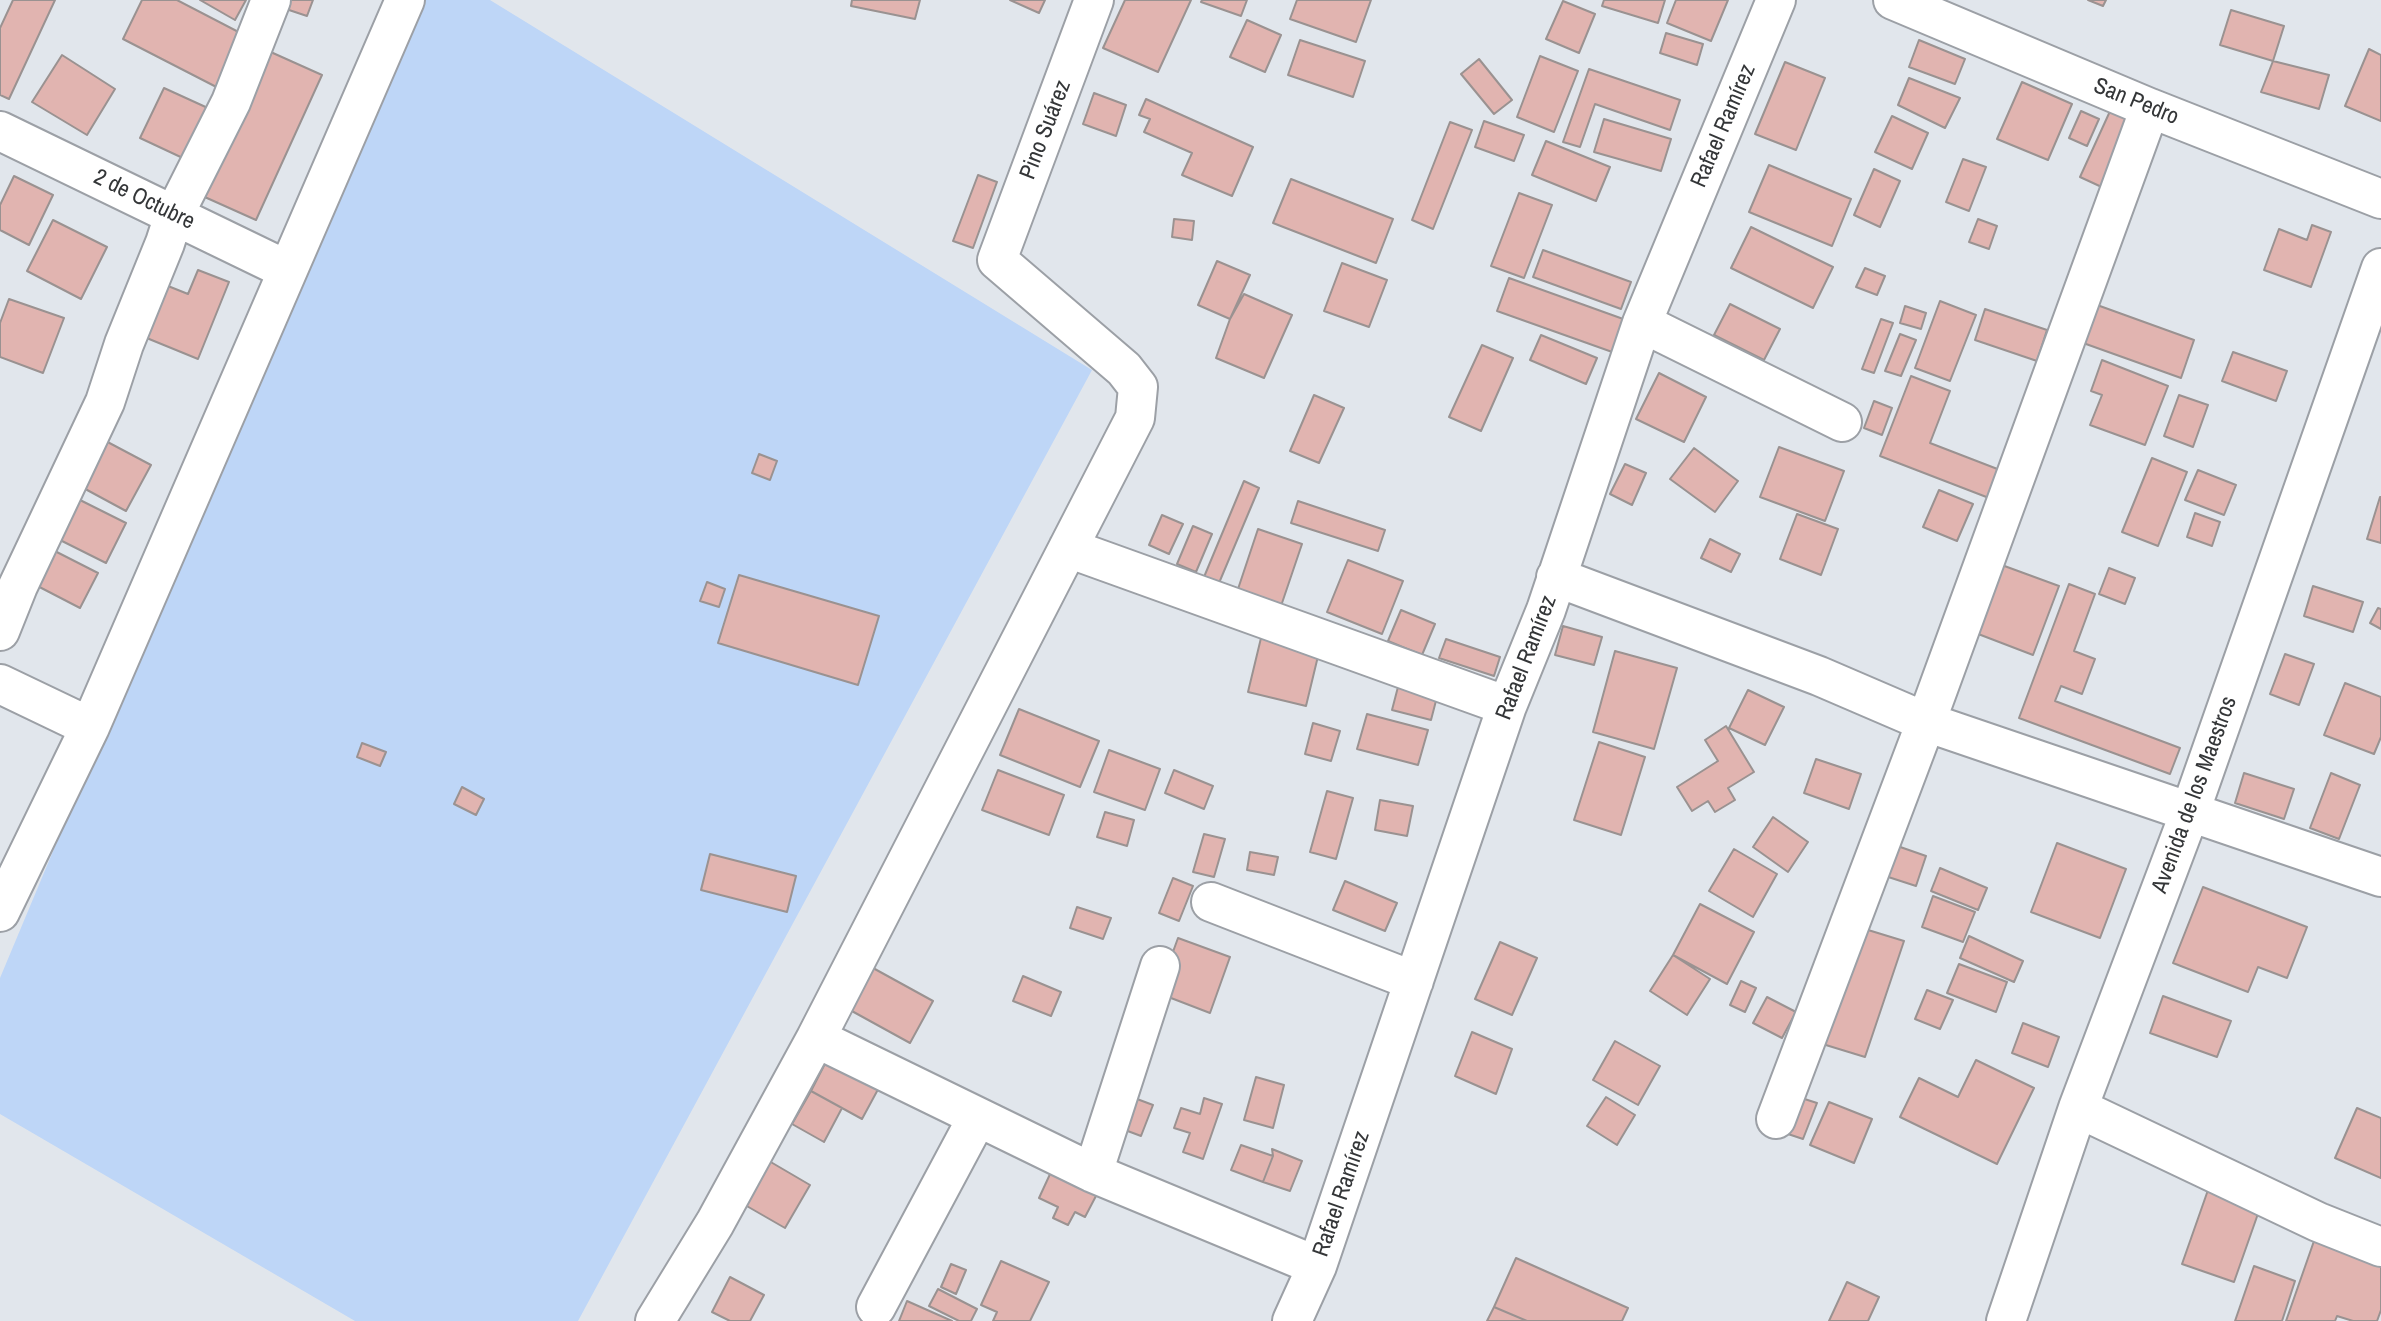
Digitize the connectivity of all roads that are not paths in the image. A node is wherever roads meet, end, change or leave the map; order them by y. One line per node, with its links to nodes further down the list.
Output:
1 (271, 0): 9 (street)
2 (405, 0): 11 (street)
3 (1094, 0): 14 (street, Pino Suárez)
4 (1776, 0): 12 (street, Rafael Ramírez)
5 (1894, 0): 6 (street, San Pedro)
6 (2150, 108): 8 (street, San Pedro); 19 (street)
7 (0, 131): 9 (street, 2 de Octubre)
8 (2381, 199)
9 (174, 215): 11 (street, 2 de Octubre); 16 (street)
10 (2381, 268): 21 (street, Avenida de los Maestros)
11 (287, 270): 20 (street)
12 (1642, 323): 13 (street); 15 (street, Rafael Ramírez)
13 (1842, 422)
14 (1068, 548): 18 (street); 27 (street)
15 (1556, 577): 18 (street, Rafael Ramírez); 19 (street)
16 (0, 631)
17 (0, 684): 20 (street)
18 (1507, 706): 26 (street, Rafael Ramírez)
19 (1926, 722): 21 (street); 30 (street)
20 (90, 727): 24 (street)
21 (2190, 812): 22 (street); 28 (street, Avenida de los Maestros)
22 (2381, 877)
23 (1211, 902): 26 (street)
24 (0, 912)
25 (1160, 966): 31 (street)
26 (1414, 982): 33 (street, Rafael Ramírez)
27 (816, 1038): 29 (street); 35 (street)
28 (2078, 1108): 32 (street); 37 (street, Avenida de los Maestros)
29 (978, 1118): 31 (street); 34 (street)
30 (1776, 1119)
31 (1093, 1174): 33 (street)
32 (2381, 1247)
33 (1317, 1266): 36 (street, Rafael Ramírez)
34 (876, 1307)
35 (655, 1321)
36 (1292, 1321)
37 (2006, 1321)

